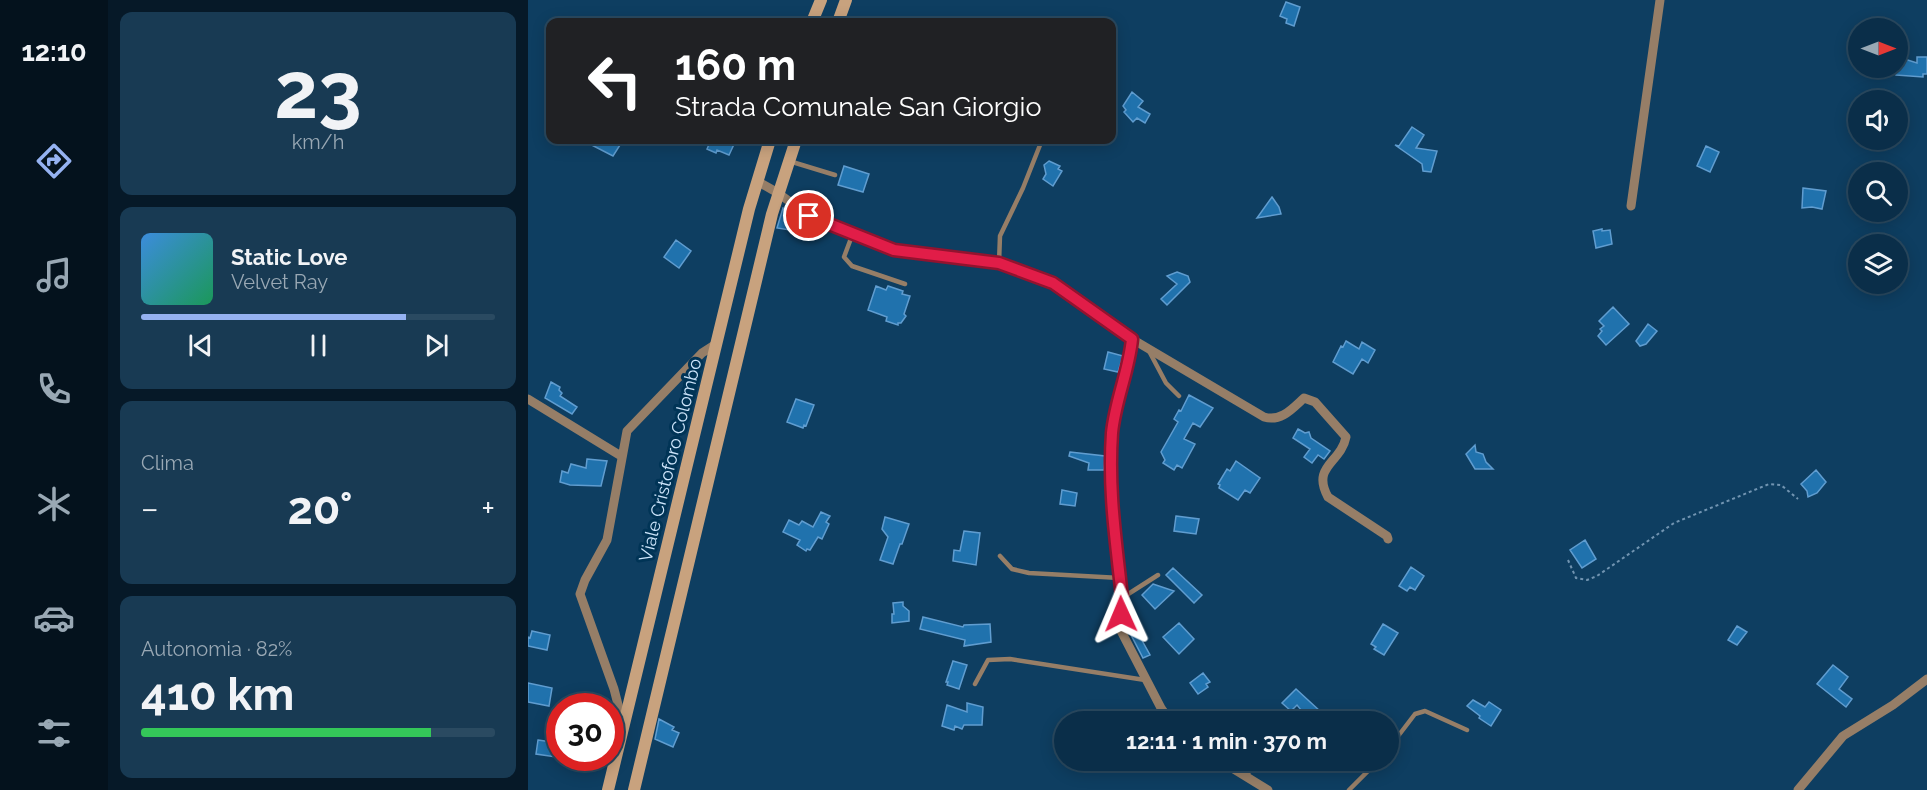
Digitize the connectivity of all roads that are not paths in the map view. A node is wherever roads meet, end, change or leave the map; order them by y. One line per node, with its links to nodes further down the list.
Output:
1 (821, 0): 4 (main road)
2 (846, 0): 5 (main road)
3 (1660, 0): 13 (street)
4 (814, 18)
5 (839, 18)
6 (769, 144): 11 (main road, Viale Cristoforo Colombo)
7 (795, 144): 9 (main road)
8 (1040, 144): 15 (lane)
9 (789, 161): 10 (lane); 12 (main road)
10 (835, 175)
11 (756, 181): 12 (street); 18 (main road, Viale Cristoforo Colombo)
12 (778, 193): 14 (street); 42 (main road)
13 (1631, 207)
14 (853, 233): 15 (street); 16 (lane)
15 (999, 263): 17 (street)
16 (905, 284)
17 (1132, 339): 19 (street); 26 (street)
18 (716, 344): 22 (street); 33 (main road, Viale Cristoforo Colombo)
19 (1146, 347): 20 (lane); 23 (street)
20 (1179, 396)
21 (528, 399): 22 (street)
22 (621, 456): 31 (street)
23 (1388, 539)
24 (1000, 556): 26 (lane)
25 (1158, 575): 27 (lane)
26 (1120, 578): 27 (street)
27 (1122, 599): 29 (street)
28 (1927, 679): 45 (street)
29 (1146, 680): 30 (lane); 32 (street)
30 (975, 684)
31 (615, 693)
32 (1163, 711)
33 (624, 727)
34 (1467, 730): 35 (lane)
35 (1399, 735)
36 (613, 771): 41 (main road, Viale Cristoforo Colombo)
37 (1238, 771): 40 (street)
38 (1250, 771): 40 (lane)
39 (1368, 771): 44 (lane)
40 (1246, 776): 43 (street)
41 (608, 790)
42 (634, 790)
43 (1268, 790)
44 (1349, 790)
45 (1798, 790)

